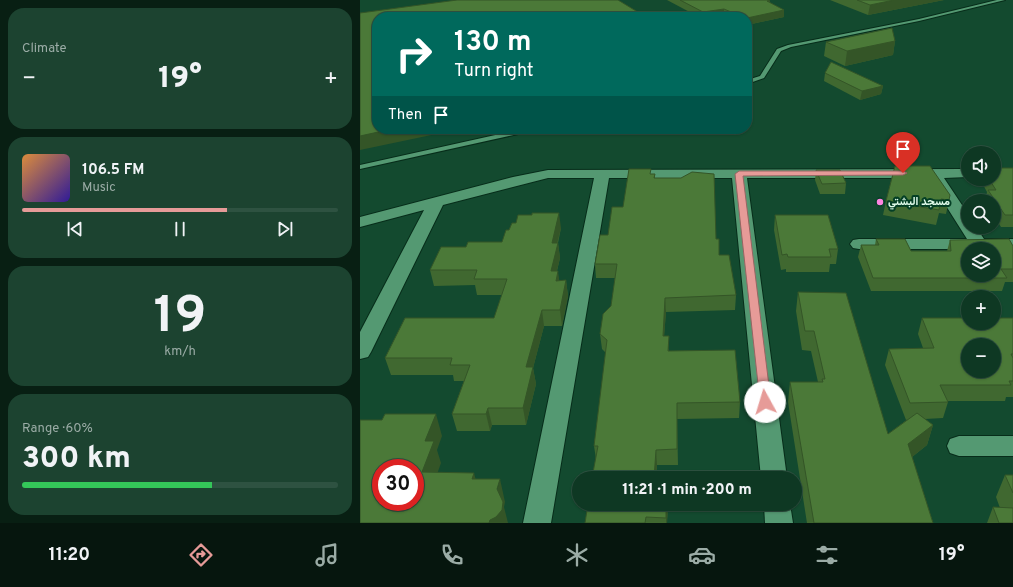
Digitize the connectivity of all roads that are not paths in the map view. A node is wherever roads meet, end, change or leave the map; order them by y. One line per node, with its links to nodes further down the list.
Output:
1 (1003, 0): 2 (lane)
2 (752, 80)
3 (509, 134): 4 (lane)
4 (360, 167)
5 (933, 173): 6 (street); 8 (street); 11 (street)
6 (961, 173)
7 (602, 174): 8 (street); 9 (street); 21 (street)
8 (739, 174): 19 (street)
9 (437, 201): 10 (street); 16 (street)
10 (360, 222)
11 (977, 242)
12 (859, 244): 13 (street)
13 (961, 244)
14 (1001, 244): 15 (street)
15 (1013, 244)
16 (360, 352)
17 (960, 446): 18 (street)
18 (1013, 446)
19 (773, 471)
20 (778, 511): 22 (street)
21 (537, 523)
22 (780, 523)

